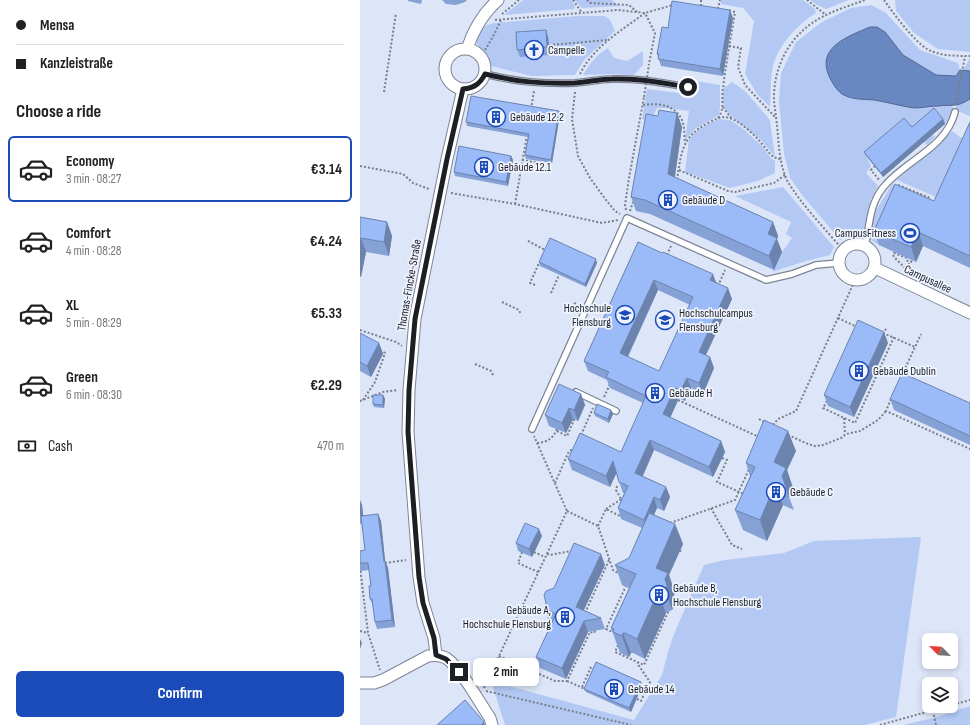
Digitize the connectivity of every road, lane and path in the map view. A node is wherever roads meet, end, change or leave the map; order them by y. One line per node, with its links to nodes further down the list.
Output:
1 (498, 0): 25 (street)
2 (520, 0): 21 (path)
3 (573, 0): 18 (path)
4 (587, 0): 16 (path)
5 (701, 0): 12 (path)
6 (720, 0): 15 (path)
7 (807, 0): 20 (path)
8 (865, 0): 20 (path)
9 (884, 0): 26 (path)
10 (674, 5): 19 (path)
11 (697, 6): 12 (path)
12 (701, 6): 13 (path)
13 (707, 7)
14 (712, 8): 15 (path)
15 (718, 9): 24 (path)
16 (638, 12): 18 (path); 19 (path)
17 (396, 13): 34 (path)
18 (582, 13): 21 (path)
19 (645, 13): 22 (path); 35 (path, bridge)
20 (826, 15): 43 (path)
21 (501, 20): 28 (path)
22 (609, 40): 23 (path); 31 (path)
23 (549, 45)
24 (729, 46): 38 (path); 43 (path)
25 (468, 49): 28 (street); 33 (street)
26 (965, 56): 27 (path); 40 (path)
27 (970, 56)
28 (481, 57): 29 (street)
29 (485, 74): 30 (lane); 33 (street)
30 (536, 83): 31 (lane); 36 (path)
31 (576, 83): 32 (lane); 64 (path)
32 (688, 87)
33 (463, 89): 60 (street, Thomas-Fincke-Straße)
34 (384, 92)
35 (643, 105): 44 (path); 47 (path)
36 (532, 106): 37 (path); 39 (path)
37 (537, 107)
38 (723, 107): 41 (path); 42 (path)
39 (531, 112)
40 (955, 112): 57 (lane)
41 (718, 118): 42 (path); 47 (path)
42 (732, 118): 48 (path)
43 (776, 118): 48 (path)
44 (640, 123): 45 (path); 63 (path)
45 (646, 124)
46 (528, 131): 49 (path)
47 (685, 143): 54 (path)
48 (781, 159): 56 (path)
49 (522, 160): 50 (path); 53 (path)
50 (540, 161)
51 (879, 162): 59 (path)
52 (360, 166): 60 (path)
53 (521, 169): 55 (path); 62 (path)
54 (679, 170): 56 (path); 58 (path)
55 (506, 172)
56 (785, 175): 68 (path)
57 (890, 181): 59 (lane); 61 (path)
58 (676, 185)
59 (885, 186): 67 (lane)
60 (440, 191): 62 (path); 97 (street, Thomas-Fincke-Straße)
61 (930, 198)
62 (515, 204): 64 (path)
63 (625, 204)
64 (627, 218): 65 (lane); 83 (lane)
65 (674, 239): 70 (path); 73 (lane)
66 (528, 241): 69 (path)
67 (865, 245): 68 (street); 75 (street)
68 (843, 250): 74 (street)
69 (548, 254)
70 (665, 258)
71 (913, 258): 78 (path)
72 (541, 259): 79 (path)
73 (728, 264): 74 (lane); 80 (path)
74 (839, 264): 77 (street)
75 (875, 268): 77 (street); 78 (street, Campusallee)
76 (559, 275): 81 (path)
77 (855, 280): 87 (path)
78 (904, 283): 84 (street, Campusallee)
79 (535, 285)
80 (717, 289)
81 (551, 293)
82 (502, 302): 86 (path)
83 (589, 303): 85 (path); 102 (lane)
84 (970, 313)
85 (613, 314)
86 (521, 315)
87 (838, 318): 90 (path); 120 (path)
88 (887, 327): 91 (path)
89 (360, 330): 97 (path)
90 (858, 331)
91 (884, 333): 93 (path); 94 (path)
92 (921, 334): 95 (path)
93 (882, 337)
94 (894, 337): 95 (path); 116 (path)
95 (915, 347): 101 (path)
96 (379, 349): 110 (path)
97 (412, 352): 105 (street, Thomas-Fincke-Straße)
98 (475, 364): 99 (path)
99 (493, 375)
100 (612, 380): 112 (path)
101 (900, 380)
102 (553, 382): 103 (lane); 121 (lane)
103 (560, 385)
104 (567, 388): 112 (lane)
105 (409, 390): 110 (path); 153 (street, Thomas-Fincke-Straße)
106 (894, 393): 109 (path)
107 (829, 395): 116 (path)
108 (678, 400): 125 (path)
109 (891, 400): 111 (path); 113 (path)
110 (362, 401)
111 (897, 402)
112 (598, 403): 114 (lane); 123 (path)
113 (886, 410): 124 (path); 128 (path)
114 (616, 411)
115 (843, 412): 116 (path)
116 (843, 417): 124 (path)
117 (759, 419): 119 (path)
118 (572, 420): 127 (path)
119 (765, 423)
120 (771, 428)
121 (532, 429): 127 (path)
122 (784, 433): 124 (path)
123 (581, 435)
124 (845, 435)
125 (763, 439)
126 (578, 442): 129 (path)
127 (537, 443): 133 (path)
128 (970, 449)
129 (568, 454): 130 (path); 133 (path)
130 (573, 456)
131 (722, 458): 135 (path)
132 (751, 465): 135 (path)
133 (554, 483): 141 (path)
134 (618, 486): 138 (path)
135 (739, 492): 136 (path); 139 (path)
136 (746, 494)
137 (627, 495): 138 (path)
138 (621, 498): 140 (path)
139 (711, 508): 143 (path); 146 (path)
140 (606, 509): 142 (path); 144 (path)
141 (566, 511): 144 (path); 151 (path)
142 (622, 517)
143 (665, 525)
144 (598, 526): 154 (path)
145 (681, 548): 149 (path)
146 (742, 549)
147 (577, 550): 151 (path)
148 (522, 552): 159 (path)
149 (680, 552)
150 (534, 553): 152 (path)
151 (547, 554): 152 (path)
152 (545, 557): 159 (path)
153 (417, 559): 155 (path); 173 (street, Thomas-Fincke-Straße)
154 (610, 560): 157 (path); 160 (path)
155 (382, 563)
156 (604, 563): 157 (path)
157 (608, 564): 165 (path)
158 (360, 567): 168 (path)
159 (538, 572): 174 (path)
160 (624, 576)
161 (627, 583): 162 (path)
162 (625, 588): 163 (path); 166 (path)
163 (631, 591)
164 (669, 610): 175 (path)
165 (583, 619)
166 (606, 629): 169 (path); 180 (path)
167 (360, 631): 168 (path)
168 (368, 633): 178 (path)
169 (617, 634)
170 (620, 641): 171 (path)
171 (616, 649): 172 (path); 175 (path)
172 (621, 651)
173 (436, 655): 178 (street); 189 (street)
174 (499, 656): 179 (path); 190 (path)
175 (637, 662): 184 (path)
176 (591, 667): 183 (path)
177 (555, 674): 179 (path)
178 (383, 680): 181 (street)
179 (552, 680): 180 (path)
180 (567, 681): 183 (path)
181 (360, 683)
182 (587, 686): 183 (path)
183 (582, 687)
184 (636, 699)
185 (970, 700): 186 (path)
186 (958, 704)
187 (925, 713): 191 (path)
188 (933, 713): 192 (path)
189 (492, 725)
190 (630, 725)
191 (880, 725)
192 (936, 725)

